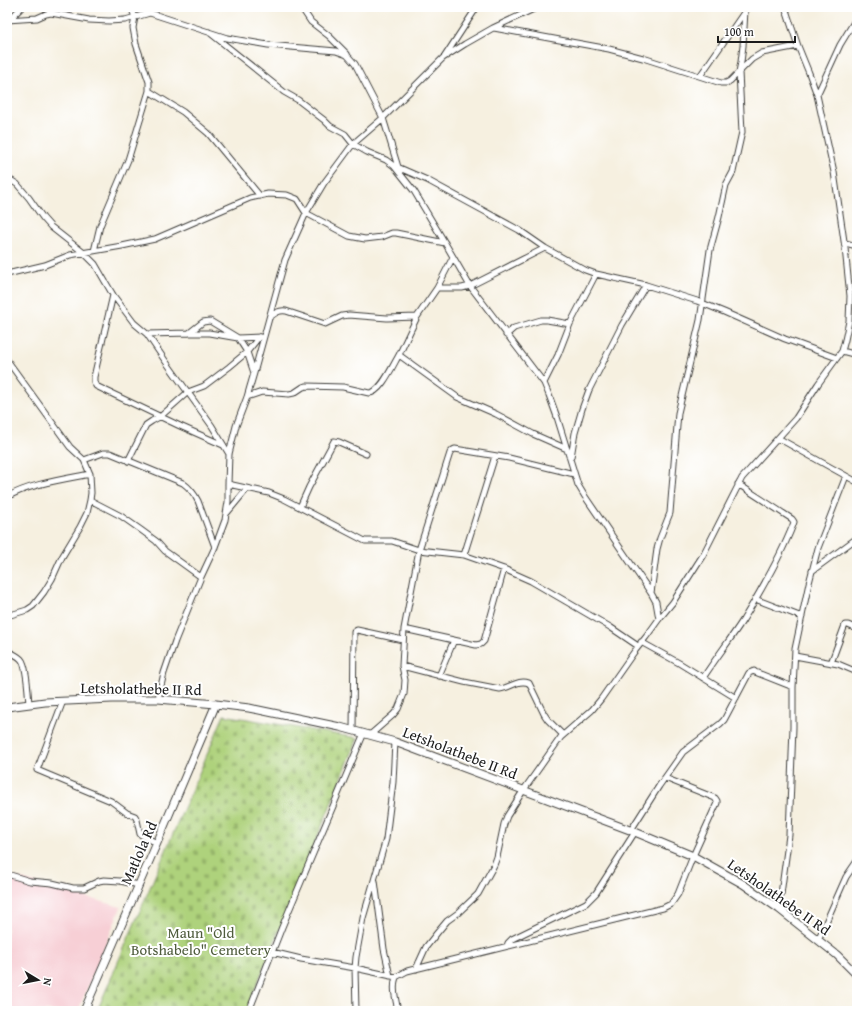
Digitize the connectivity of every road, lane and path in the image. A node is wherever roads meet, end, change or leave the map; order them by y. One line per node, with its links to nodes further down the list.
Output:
1 (22, 7): 10 (street)
2 (131, 7): 8 (street)
3 (300, 7): 14 (street)
4 (477, 7): 15 (street)
5 (538, 7): 11 (street)
6 (785, 7): 13 (street)
7 (746, 9): 16 (street); 17 (street)
8 (135, 17): 10 (street); 12 (street); 18 (street)
9 (857, 17): 19 (street)
10 (8, 20)
11 (493, 28): 15 (street); 17 (street)
12 (209, 32): 14 (street); 21 (street)
13 (798, 46): 16 (street); 19 (street)
14 (348, 55): 20 (street)
15 (443, 58): 20 (street)
16 (738, 72): 17 (street); 41 (street)
17 (700, 76)
18 (149, 91): 24 (street); 30 (street)
19 (817, 95): 27 (street)
20 (383, 118): 21 (street); 22 (street)
21 (353, 144): 22 (street); 25 (street)
22 (396, 166): 26 (street); 29 (street)
23 (7, 178): 31 (street)
24 (260, 196): 25 (street); 30 (street)
25 (306, 213): 26 (street); 42 (street)
26 (446, 243): 32 (street)
27 (845, 243): 28 (street); 40 (street)
28 (857, 246)
29 (545, 248): 34 (street); 36 (street)
30 (94, 252): 31 (street)
31 (84, 253): 33 (street); 38 (street)
32 (453, 257): 36 (street); 37 (street)
33 (7, 274)
34 (596, 274): 35 (street); 44 (street)
35 (646, 285): 41 (street); 67 (street)
36 (470, 286): 37 (street); 47 (street)
37 (437, 288): 43 (street)
38 (113, 294): 46 (street); 60 (street)
39 (857, 296): 40 (street)
40 (850, 298): 50 (street)
41 (702, 303): 54 (street); 88 (street)
42 (270, 317): 43 (street); 48 (street)
43 (417, 317): 52 (street)
44 (570, 324): 47 (street); 57 (street)
45 (189, 333): 46 (street); 49 (street); 49 (street)
46 (147, 334): 58 (street)
47 (506, 335): 57 (street)
48 (262, 337): 49 (street); 51 (street); 56 (street)
49 (238, 338): 51 (street)
50 (842, 351): 53 (street); 54 (street)
51 (247, 352): 56 (street); 58 (street)
52 (399, 355): 59 (street); 63 (street)
53 (857, 355)
54 (837, 358): 61 (street)
55 (7, 360): 68 (street)
56 (254, 373): 59 (street)
57 (544, 383): 63 (street)
58 (188, 392): 60 (street); 62 (street)
59 (247, 397): 64 (street)
60 (160, 416): 62 (street); 69 (street)
61 (778, 438): 72 (street); 75 (street)
62 (223, 445): 64 (street)
63 (567, 449): 67 (street)
64 (229, 454): 74 (street)
65 (366, 454): 79 (street)
66 (495, 456): 71 (street); 83 (street); 84 (street)
67 (570, 458): 71 (street)
68 (84, 460): 69 (street); 70 (street)
69 (128, 461): 82 (street)
70 (90, 474): 77 (street); 78 (street)
71 (574, 474): 88 (street)
72 (846, 476): 73 (street); 86 (street)
73 (857, 482)
74 (228, 484): 76 (street); 80 (street)
75 (738, 484): 89 (street); 92 (street)
76 (246, 489): 79 (street); 80 (street)
77 (7, 497)
78 (90, 500): 87 (street); 90 (street)
79 (300, 507): 83 (street)
80 (226, 514): 82 (street)
81 (857, 538): 86 (street)
82 (215, 547): 87 (street)
83 (419, 550): 84 (street); 93 (street)
84 (464, 556): 85 (street)
85 (504, 569): 96 (street); 97 (street)
86 (812, 571): 91 (street)
87 (201, 577): 107 (street)
88 (651, 593): 92 (street)
89 (755, 600): 91 (street); 104 (street)
90 (7, 616)
91 (802, 617): 99 (street)
92 (659, 619): 97 (street)
93 (404, 629): 95 (street); 96 (street)
94 (857, 629): 100 (street)
95 (403, 640): 101 (street); 112 (street)
96 (454, 640): 103 (street)
97 (640, 644): 104 (street); 114 (street)
98 (7, 651): 109 (street)
99 (794, 656): 100 (street); 105 (street)
100 (831, 663): 102 (street)
101 (402, 666): 103 (street); 113 (street)
102 (857, 672)
103 (439, 676): 114 (street)
104 (703, 678): 106 (street)
105 (793, 687): 106 (street); 125 (street)
106 (736, 698): 116 (street)
107 (158, 699): 108 (street, Letsholathebe II Rd); 110 (street, Letsholathebe II Rd)
108 (64, 701): 109 (street, Letsholathebe II Rd); 119 (street)
109 (29, 704): 111 (street, Letsholathebe II Rd)
110 (216, 704): 112 (street, Letsholathebe II Rd); 119 (street, Matlola Rd)
111 (7, 707)
112 (353, 730): 113 (street, Letsholathebe II Rd)
113 (367, 734): 115 (street, Letsholathebe II Rd); 128 (street)
114 (563, 735): 117 (street)
115 (395, 742): 117 (street, Letsholathebe II Rd); 123 (street)
116 (665, 778): 118 (street); 120 (street)
117 (523, 791): 118 (street, Letsholathebe II Rd); 130 (street)
118 (633, 831): 120 (street, Letsholathebe II Rd); 127 (street)
119 (157, 843): 124 (street, Matlola Rd)
120 (693, 856): 125 (street, Letsholathebe II Rd); 127 (street)
121 (857, 860): 126 (street)
122 (7, 874): 124 (street)
123 (375, 878): 129 (street); 132 (street)
124 (139, 885): 134 (street, Matlola Rd)
125 (779, 910): 126 (street, Letsholathebe II Rd)
126 (818, 940): 131 (street, Letsholathebe II Rd)
127 (507, 946): 130 (street)
128 (272, 952): 129 (street); 135 (street)
129 (355, 968): 132 (street); 136 (street)
130 (416, 969): 133 (street)
131 (857, 975)
132 (390, 976): 133 (street)
133 (396, 977): 137 (street)
134 (84, 1011)
135 (249, 1011)
136 (356, 1011)
137 (398, 1011)

